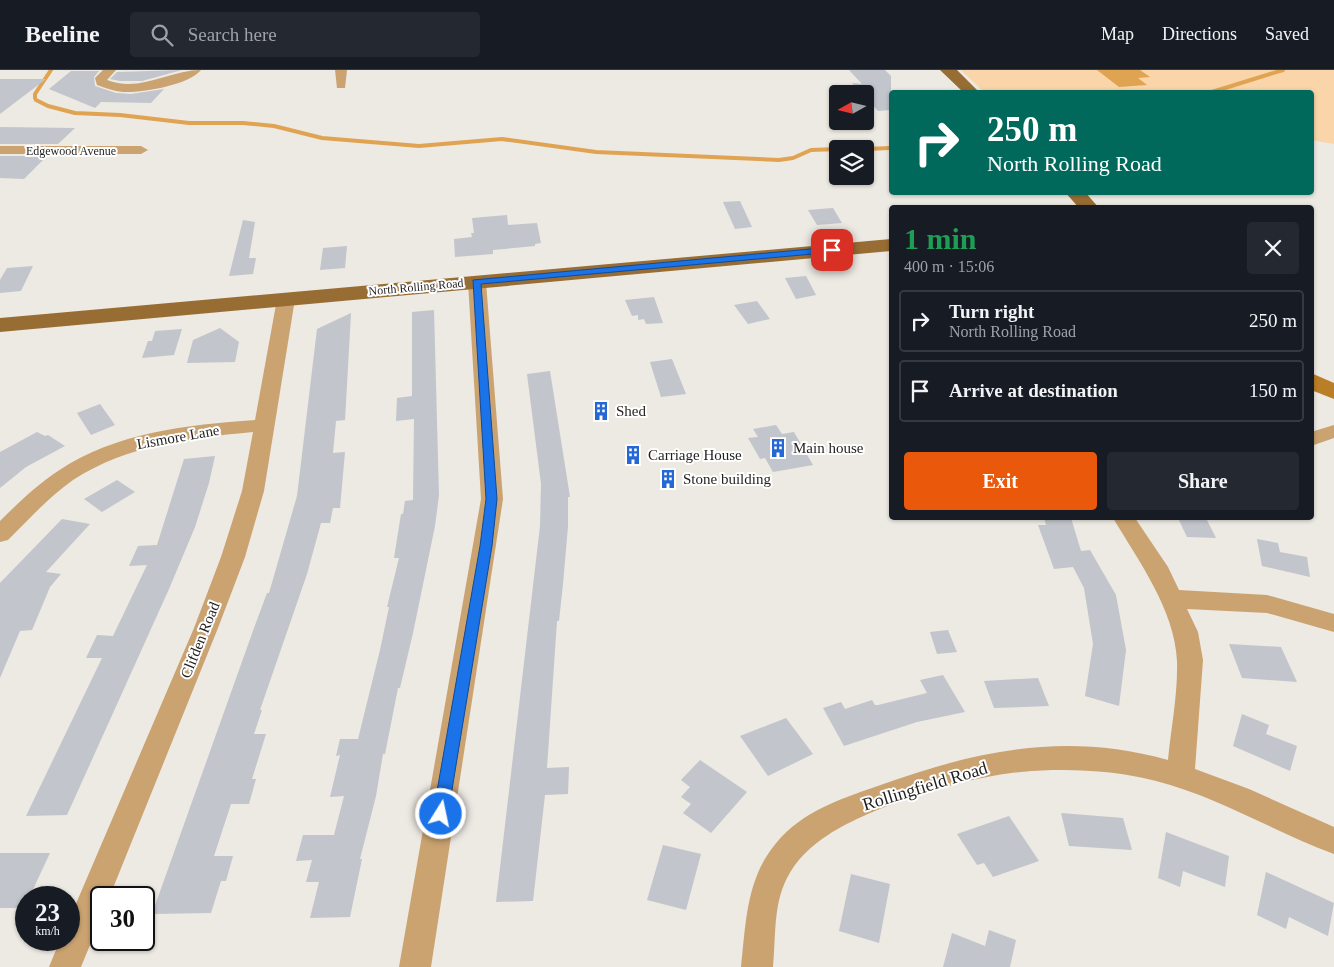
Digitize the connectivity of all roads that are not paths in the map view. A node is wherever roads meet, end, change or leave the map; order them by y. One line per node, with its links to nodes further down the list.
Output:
1 (110, 70): 2 (street)
2 (195, 70)
3 (341, 70): 5 (street)
4 (948, 70): 6 (main road)
5 (341, 85)
6 (969, 90)
7 (0, 150): 8 (street, Edgewood Avenue)
8 (141, 150)
9 (1077, 195): 10 (main road)
10 (1087, 205)
11 (889, 244): 12 (main road, North Rolling Road)
12 (476, 282): 13 (main road, North Rolling Road); 27 (street)
13 (286, 299): 14 (main road, North Rolling Road); 17 (street, Clifden Road)
14 (0, 325)
15 (1314, 382): 16 (main road)
16 (1334, 392)
17 (265, 425): 21 (street, Lismore Lane); 26 (street, Clifden Road)
18 (1334, 432): 19 (street)
19 (1314, 439)
20 (1125, 520): 22 (street)
21 (0, 534)
22 (1173, 599): 23 (street); 24 (street)
23 (1334, 622)
24 (1180, 776): 25 (street, Rollingfield Road); 28 (street, Rollingfield Road)
25 (1334, 840)
26 (65, 967)
27 (415, 967)
28 (757, 967)

